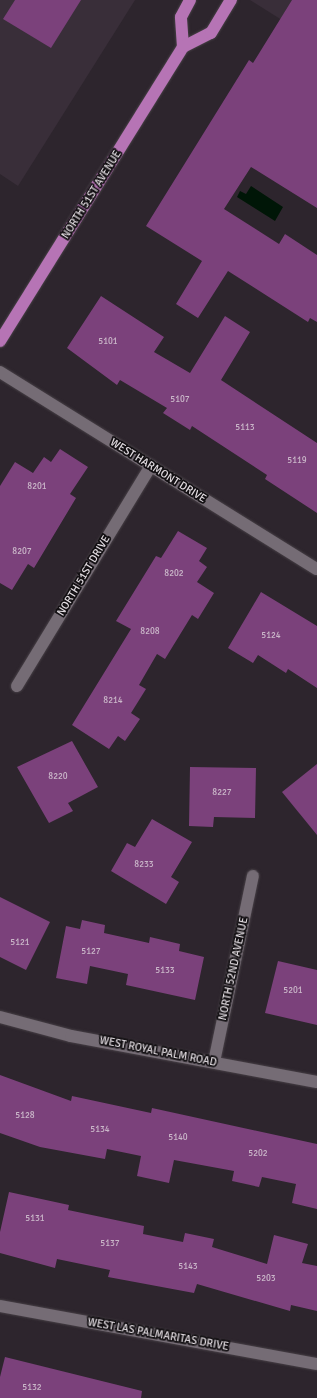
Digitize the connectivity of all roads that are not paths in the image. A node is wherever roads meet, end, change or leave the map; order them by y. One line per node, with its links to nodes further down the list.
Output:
1 (190, 0): 3 (main road)
2 (231, 0): 3 (main road, NORTH 51ST AVENUE)
3 (183, 48): 4 (main road, NORTH 51ST AVENUE)
4 (0, 341)
5 (0, 372): 6 (street, WEST HARMONT DRIVE)
6 (151, 466): 7 (street, WEST HARMONT DRIVE); 8 (street, NORTH 51ST DRIVE)
7 (317, 569)
8 (16, 686)
9 (253, 876): 11 (street, NORTH 52ND AVENUE)
10 (0, 1017): 11 (street, WEST ROYAL PALM ROAD)
11 (214, 1062): 12 (street, WEST ROYAL PALM ROAD)
12 (317, 1082)
13 (0, 1306): 14 (street, WEST LAS PALMARITAS DRIVE)
14 (317, 1364)

